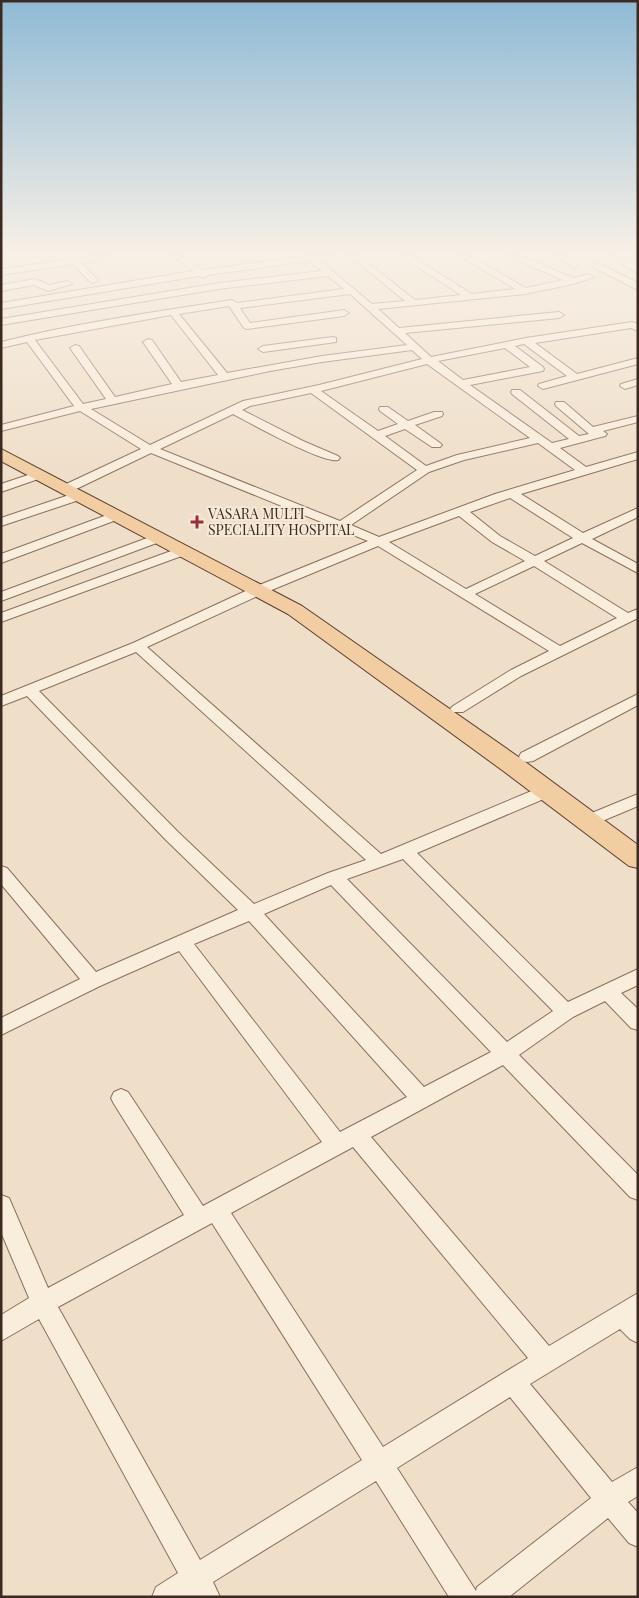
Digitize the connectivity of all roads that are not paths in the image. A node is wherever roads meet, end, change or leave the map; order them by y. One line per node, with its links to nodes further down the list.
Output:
1 (68, 331): 9 (street)
2 (188, 331): 22 (street)
3 (250, 331): 10 (street)
4 (283, 331): 10 (street)
5 (397, 331): 6 (street); 17 (street)
6 (401, 331)
7 (532, 331): 11 (street)
8 (599, 331): 11 (street)
9 (29, 338): 15 (street); 33 (street)
10 (255, 338): 12 (street); 21 (street)
11 (544, 339): 13 (street)
12 (333, 340)
13 (526, 341): 16 (street); 23 (street)
14 (148, 342): 26 (street)
15 (1, 345)
16 (507, 345): 19 (street); 25 (street)
17 (415, 347): 19 (street); 21 (street)
18 (76, 348): 31 (street)
19 (429, 360): 25 (street); 29 (street)
20 (638, 361): 23 (street)
21 (276, 367): 22 (street)
22 (225, 377): 26 (street)
23 (576, 378): 27 (street)
24 (638, 382): 28 (street)
25 (462, 383): 42 (street)
26 (178, 386): 31 (street)
27 (543, 386)
28 (625, 386)
29 (312, 389): 34 (street); 41 (street)
30 (516, 392): 43 (street)
31 (112, 400): 33 (street)
32 (560, 404): 40 (street)
33 (80, 407): 39 (street); 48 (street)
34 (232, 409): 48 (street); 51 (street)
35 (384, 409): 38 (street)
36 (438, 414): 38 (street)
37 (638, 419): 40 (street)
38 (406, 425): 41 (street); 46 (street)
39 (1, 428)
40 (596, 432): 43 (street); 45 (street)
41 (376, 435): 52 (street)
42 (540, 439): 47 (street); 52 (street)
43 (577, 440): 47 (street)
44 (1, 442): 56 (main road)
45 (611, 442)
46 (436, 445)
47 (551, 447): 53 (street)
48 (148, 448): 56 (street); 62 (street)
49 (1, 454): 54 (main road)
50 (638, 455): 53 (street)
51 (334, 458)
52 (425, 470): 62 (street)
53 (584, 471): 57 (street)
54 (40, 475): 55 (street); 56 (main road)
55 (1, 488)
56 (75, 490): 60 (main road); 61 (street); 70 (main road)
57 (511, 493): 58 (street); 64 (street)
58 (461, 511): 65 (street); 68 (street)
59 (638, 512): 64 (street)
60 (115, 516): 63 (main road); 67 (street)
61 (1, 522)
62 (342, 526): 65 (street)
63 (158, 538): 66 (main road); 72 (street)
64 (583, 540): 68 (street); 69 (street)
65 (379, 541): 70 (street); 71 (street)
66 (182, 551): 70 (main road); 74 (street)
67 (1, 559)
68 (534, 561): 71 (street); 73 (street)
69 (638, 569)
70 (267, 587): 75 (street); 80 (main road); 82 (main road)
71 (465, 594): 76 (street)
72 (1, 596)
73 (632, 616): 76 (street)
74 (1, 618)
75 (138, 646): 77 (street); 88 (street)
76 (560, 652): 80 (street)
77 (29, 689): 79 (street); 91 (street)
78 (638, 700): 81 (street)
79 (1, 701)
80 (458, 709): 81 (main road)
81 (528, 757): 84 (main road)
82 (547, 791): 84 (main road); 86 (street)
83 (638, 799): 84 (street)
84 (597, 818): 85 (main road); 87 (main road)
85 (638, 837)
86 (404, 850): 88 (street); 96 (street)
87 (638, 859)
88 (379, 862): 90 (street)
89 (1, 872): 94 (street)
90 (334, 877): 91 (street); 99 (street)
91 (251, 912): 92 (street); 101 (street)
92 (182, 942): 94 (street); 102 (street)
93 (638, 976): 95 (street)
94 (94, 981): 98 (street)
95 (607, 991): 96 (street); 97 (street)
96 (566, 1012): 99 (street)
97 (638, 1022)
98 (1, 1027)
99 (506, 1054): 101 (street); 103 (street)
100 (121, 1098): 105 (street)
101 (422, 1100): 102 (street)
102 (346, 1140): 105 (street); 109 (street)
103 (638, 1190)
104 (1, 1205): 106 (street)
105 (208, 1214): 106 (street); 111 (street)
106 (43, 1303): 108 (street); 115 (street)
107 (632, 1316): 109 (street)
108 (1, 1329)
109 (546, 1361): 110 (street)
110 (512, 1381): 111 (street); 113 (street)
111 (380, 1463): 115 (street); 117 (street)
112 (638, 1480): 113 (street)
113 (609, 1500): 114 (street); 118 (street)
114 (638, 1534)
115 (200, 1587): 116 (street)
116 (166, 1597)
117 (465, 1597)
118 (487, 1597)

